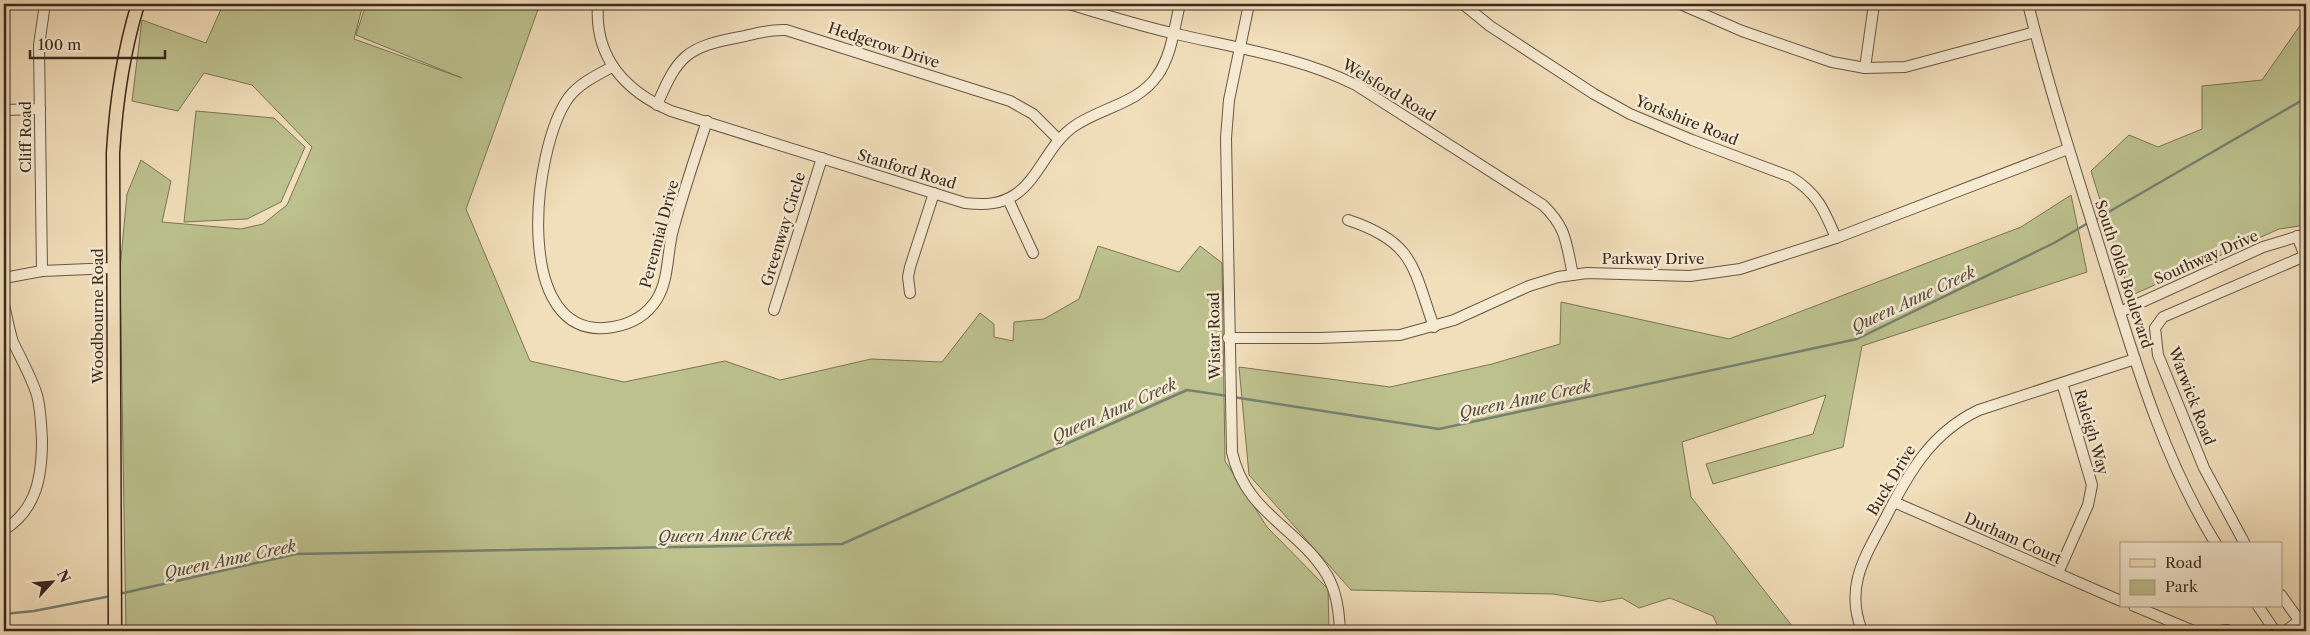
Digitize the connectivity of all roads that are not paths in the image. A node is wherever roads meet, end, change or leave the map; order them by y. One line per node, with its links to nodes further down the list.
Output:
1 (45, 4): 18 (street, Cliff Road)
2 (138, 4): 31 (main road, Woodbourne Road)
3 (598, 4): 15 (street, Stanford Road)
4 (1070, 4): 13 (street, Welsford Road)
5 (1180, 4): 13 (street, Stanford Road)
6 (1249, 4): 14 (street, Wistar Road)
7 (1463, 4): 28 (street, Yorkshire Road)
8 (1680, 4): 11 (street)
9 (1874, 4): 16 (street)
10 (2028, 4): 12 (street, South Olds Boulevard)
11 (1702, 9): 16 (street)
12 (2035, 32): 16 (street); 22 (street, South Olds Boulevard)
13 (1173, 34): 14 (street, Welsford Road); 21 (street, Stanford Road)
14 (1240, 48): 33 (street, Welsford Road); 40 (street, Wistar Road)
15 (612, 67): 17 (street, Stanford Road); 20 (street, Perennial Drive)
16 (1866, 68)
17 (657, 105): 20 (street, Stanford Road); 21 (street, Hedgerow Drive)
18 (40, 109): 19 (street); 32 (street, Cliff Road)
19 (4, 110)
20 (707, 121): 23 (street, Stanford Road)
21 (1058, 140): 25 (street, Stanford Road)
22 (2068, 149): 28 (street, Parkway Drive); 38 (street, South Olds Boulevard)
23 (822, 158): 24 (street, Stanford Road); 37 (street, Greenway Circle)
24 (934, 193): 25 (street, Stanford Road); 35 (street)
25 (1008, 199): 29 (street)
26 (1348, 220): 39 (street)
27 (2301, 235): 30 (street); 38 (street, Southway Drive)
28 (1836, 238): 33 (street, Parkway Drive)
29 (1033, 252)
30 (2306, 257): 46 (street, Warwick Road)
31 (113, 268): 32 (street); 53 (main road, Woodbourne Road)
32 (42, 271): 34 (street)
33 (1573, 275): 39 (street, Parkway Drive)
34 (4, 278)
35 (910, 293)
36 (4, 305): 44 (street)
37 (774, 310)
38 (2120, 312): 41 (street, South Olds Boulevard)
39 (1434, 327): 40 (street, Parkway Drive)
40 (1228, 338): 54 (street, Wistar Road)
41 (2135, 359): 42 (street, Buck Drive); 45 (street, South Olds Boulevard)
42 (2062, 383): 43 (street, Buck Drive); 47 (street, Raleigh Way)
43 (1894, 502): 47 (street, Durham Court); 55 (street, Buck Drive)
44 (4, 530)
45 (2215, 542)
46 (2244, 542)
47 (2058, 573): 49 (street, Durham Court)
48 (2282, 597): 52 (street)
49 (2120, 601)
50 (2139, 608): 56 (street)
51 (2259, 608): 57 (street)
52 (2303, 617): 58 (street)
53 (115, 631)
54 (1340, 631)
55 (1862, 631)
56 (2194, 631)
57 (2275, 631)
58 (2286, 631)

